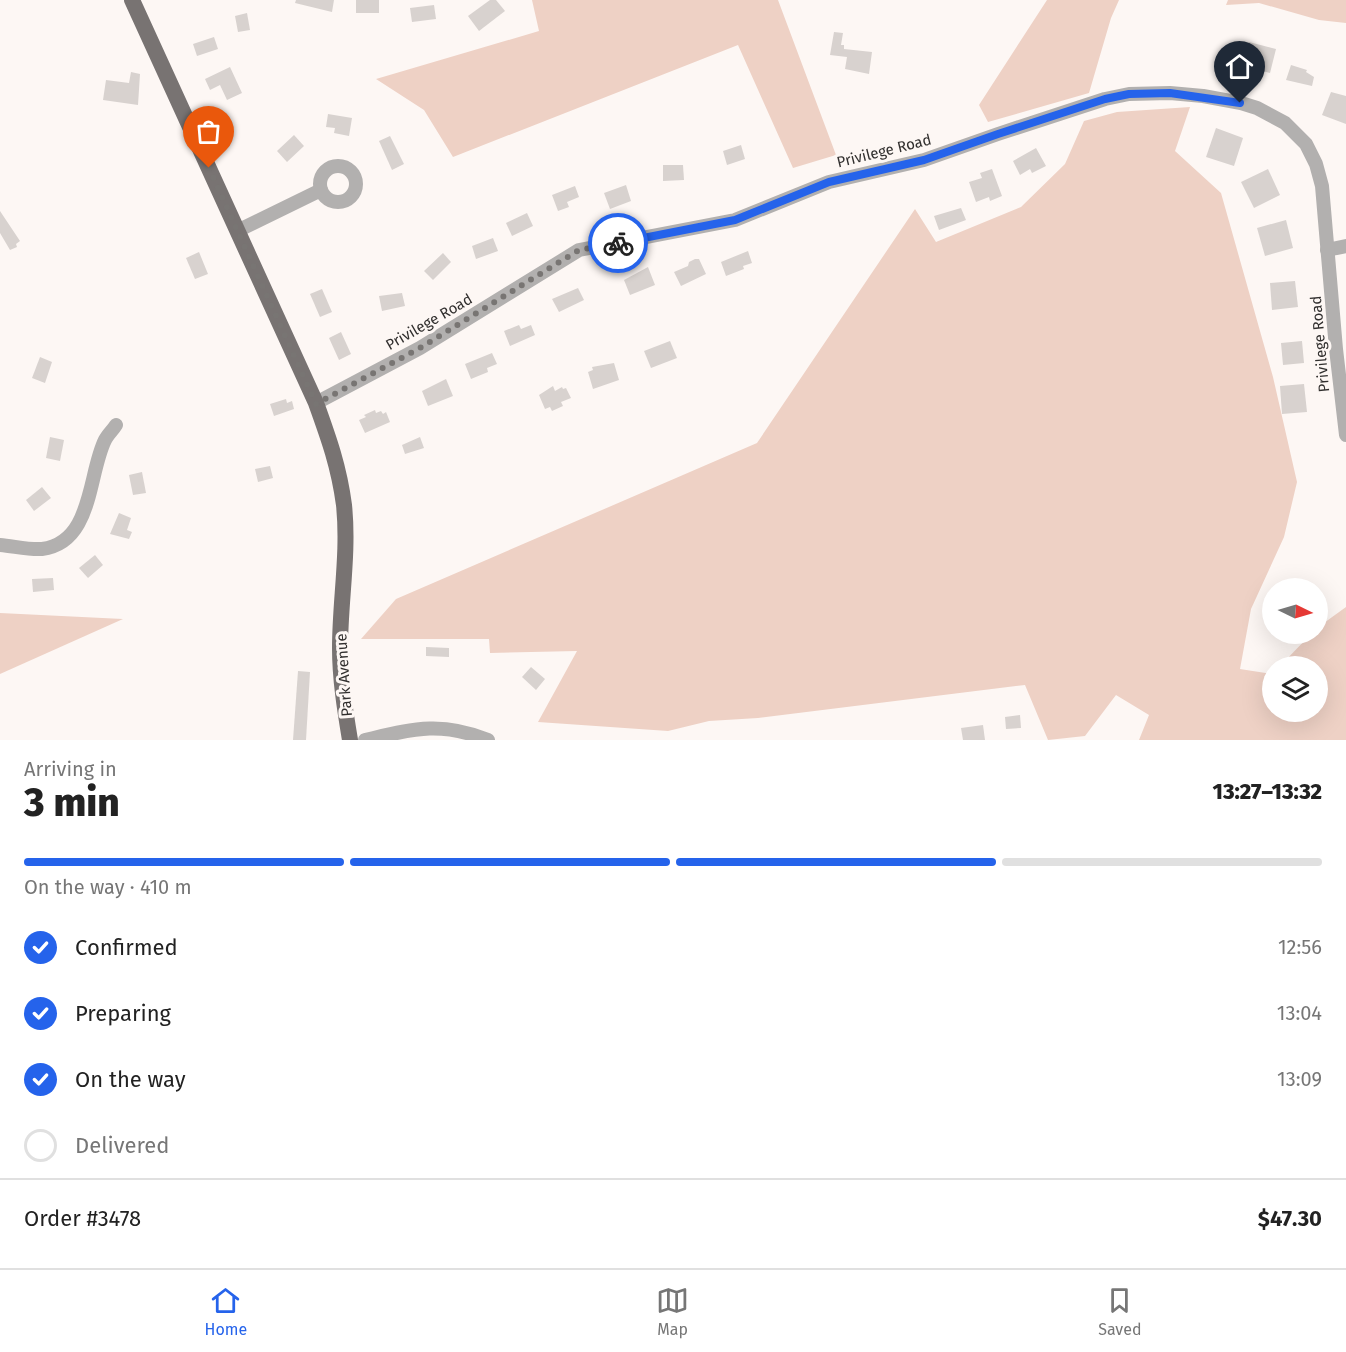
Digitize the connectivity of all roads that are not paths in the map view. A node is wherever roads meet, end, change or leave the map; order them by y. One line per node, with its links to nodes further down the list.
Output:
1 (132, 0): 3 (main road, Park Avenue)
2 (321, 190): 3 (street)
3 (237, 231): 6 (main road, Park Avenue)
4 (1346, 246): 5 (street)
5 (1327, 250): 6 (street, Privilege Road); 8 (street, Privilege Road)
6 (316, 404): 10 (main road, Park Avenue)
7 (116, 425): 9 (street)
8 (1346, 435)
9 (0, 545)
10 (350, 740)
11 (365, 740): 12 (street)
12 (488, 740)

